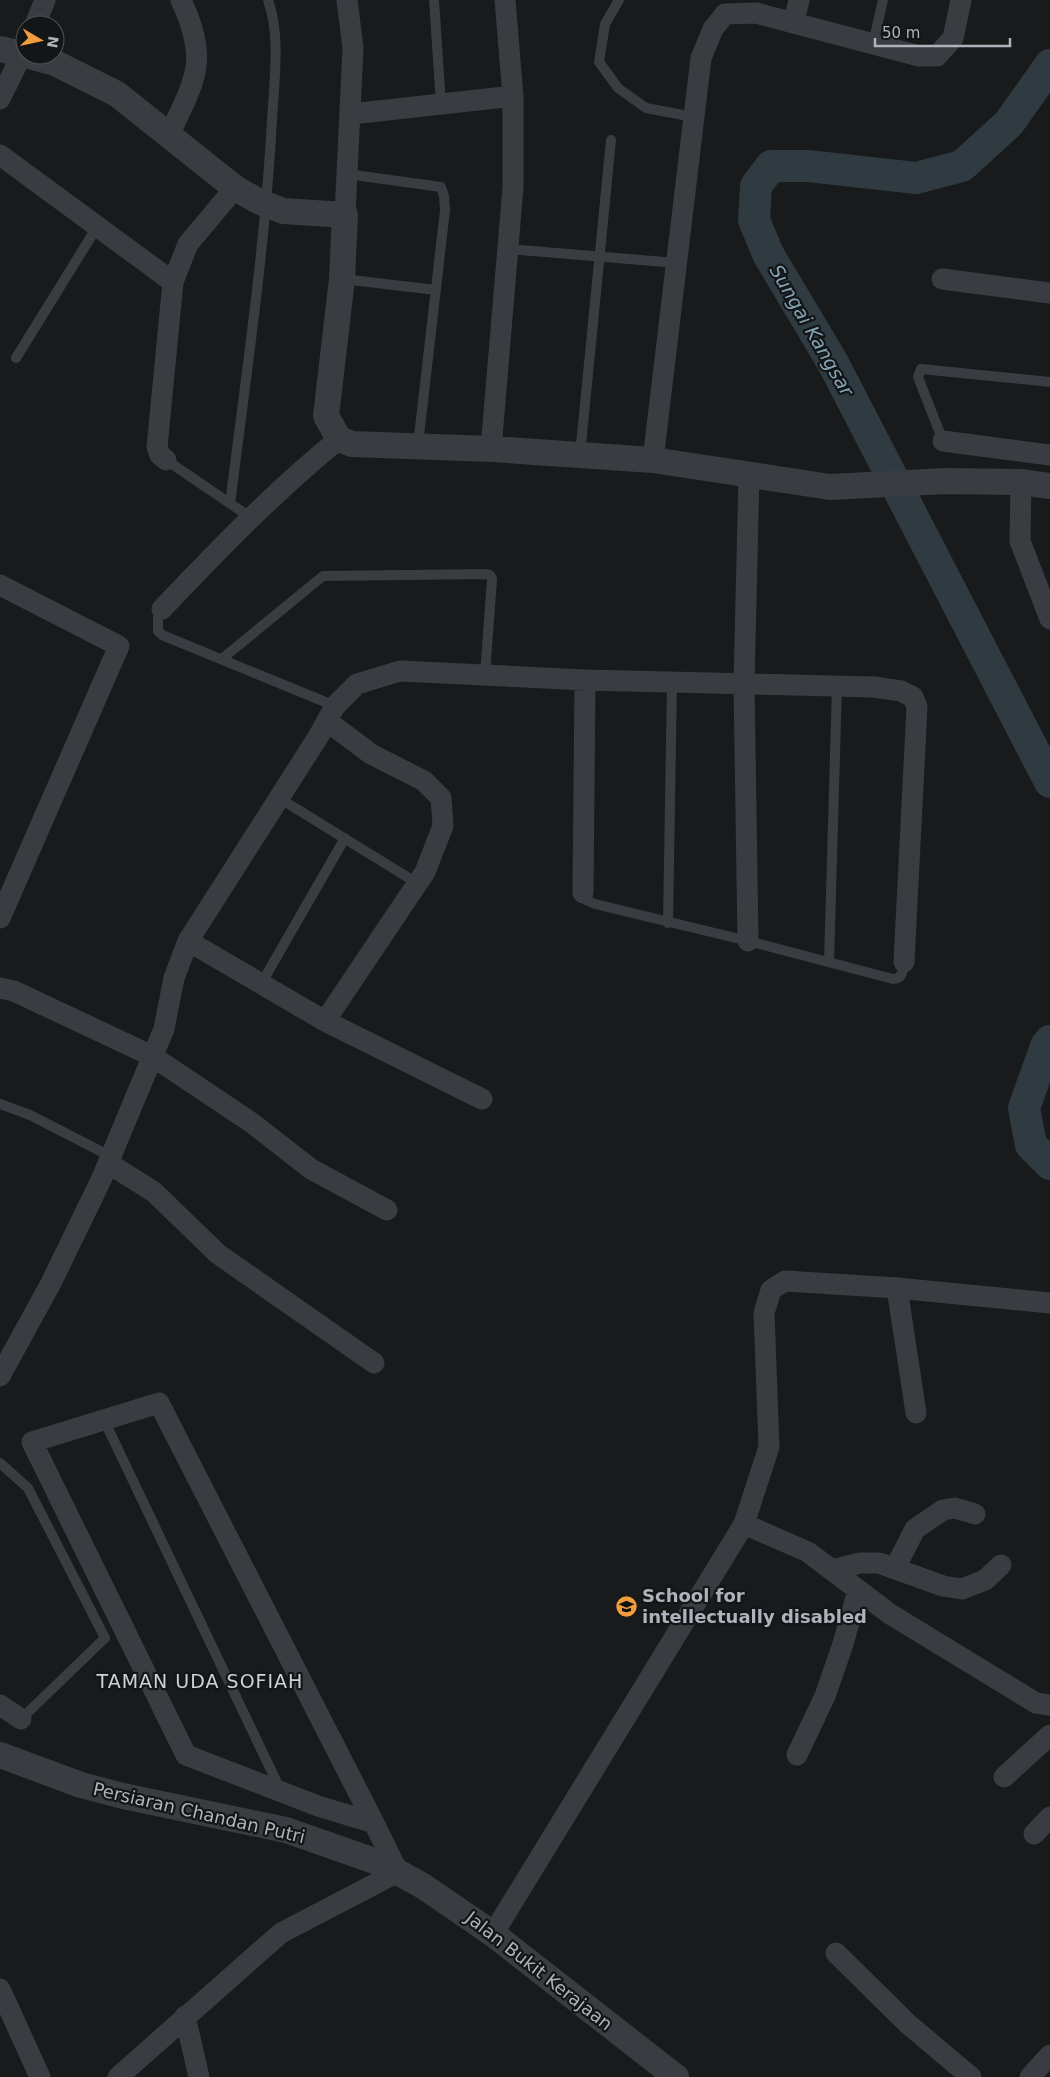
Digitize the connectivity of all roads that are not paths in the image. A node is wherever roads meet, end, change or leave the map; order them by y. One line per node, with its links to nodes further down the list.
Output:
1 (45, 0): 11 (street)
2 (181, 0): 21 (street)
3 (268, 0): 26 (lane)
4 (347, 0): 19 (street)
5 (434, 0): 18 (lane)
6 (505, 0): 16 (street)
7 (619, 0): 20 (lane)
8 (799, 0): 12 (street)
9 (884, 0): 13 (lane)
10 (961, 0): 13 (street)
11 (39, 15)
12 (794, 22): 13 (street); 20 (street)
13 (873, 44)
14 (15, 64): 17 (street)
15 (61, 65): 21 (street)
16 (513, 96): 18 (street); 29 (street)
17 (0, 99)
18 (441, 104): 19 (street)
19 (351, 114): 24 (street)
20 (694, 117): 31 (street)
21 (169, 135): 25 (street)
22 (611, 140): 30 (lane)
23 (0, 155): 28 (street)
24 (348, 174): 27 (street); 35 (lane)
25 (235, 188): 26 (street); 34 (street)
26 (267, 205): 27 (street); 50 (lane)
27 (345, 215): 32 (street)
28 (97, 227): 34 (street); 37 (lane)
29 (508, 249): 30 (lane); 42 (street)
30 (601, 256): 31 (lane); 43 (lane)
31 (677, 263): 46 (street)
32 (342, 279): 35 (lane); 39 (street)
33 (942, 279): 36 (street)
34 (173, 282): 45 (street)
35 (436, 290): 41 (lane)
36 (1050, 293)
37 (16, 358)
38 (1050, 382): 40 (lane)
39 (339, 439): 41 (street); 51 (street)
40 (943, 441): 44 (street)
41 (418, 446): 42 (street)
42 (491, 449): 43 (street)
43 (580, 455): 46 (street)
44 (1050, 455)
45 (166, 460): 50 (lane)
46 (653, 460): 47 (street)
47 (749, 474): 48 (street); 59 (street)
48 (1021, 482): 49 (street); 54 (street)
49 (1050, 486)
50 (230, 504): 51 (lane)
51 (250, 517): 53 (street)
52 (0, 585): 66 (street)
53 (162, 609): 55 (lane)
54 (1050, 619)
55 (223, 658): 56 (lane); 61 (lane)
56 (485, 675): 57 (street); 61 (street)
57 (586, 680): 58 (street); 65 (street)
58 (672, 682): 59 (street); 67 (lane)
59 (744, 684): 60 (street); 69 (street)
60 (837, 686): 70 (lane); 71 (street)
61 (331, 714): 62 (street); 64 (street)
62 (279, 798): 63 (lane); 68 (street)
63 (345, 838): 64 (lane); 72 (lane)
64 (418, 883): 74 (street)
65 (583, 892): 67 (lane)
66 (0, 918)
67 (668, 923): 69 (lane)
68 (188, 941): 72 (street); 75 (street)
69 (748, 941): 70 (lane)
70 (829, 962): 71 (lane)
71 (904, 962)
72 (261, 984): 74 (street)
73 (0, 988): 75 (street)
74 (325, 1021): 76 (street)
75 (152, 1056): 78 (street); 79 (street)
76 (482, 1098)
77 (0, 1104): 78 (lane)
78 (109, 1159): 82 (street); 83 (street)
79 (387, 1210)
80 (897, 1288): 81 (street); 84 (street); 88 (street)
81 (1050, 1303)
82 (374, 1362)
83 (0, 1376)
84 (916, 1414)
85 (104, 1420): 100 (lane); 100 (street); 102 (street)
86 (0, 1462): 95 (lane)
87 (975, 1514): 90 (street)
88 (744, 1524): 91 (street); 105 (street)
89 (1001, 1565): 90 (street)
90 (895, 1568): 91 (street)
91 (832, 1570): 92 (street)
92 (858, 1590): 94 (street); 98 (street)
93 (0, 1705): 95 (street)
94 (1050, 1706)
95 (21, 1719)
96 (1050, 1735): 99 (street)
97 (0, 1755): 104 (street, Persiaran Chandan Putri)
98 (797, 1755)
99 (1004, 1777)
100 (281, 1792): 102 (street)
101 (1050, 1816): 103 (street)
102 (374, 1823): 104 (street)
103 (1034, 1834)
104 (398, 1872): 105 (street, Jalan Bukit Kerajaan); 108 (street)
105 (493, 1934): 113 (street, Jalan Bukit Kerajaan)
106 (836, 1954): 114 (street)
107 (0, 1989): 111 (street)
108 (185, 2016): 110 (street); 112 (street)
109 (1050, 2055): 115 (street)
110 (127, 2074)
111 (40, 2077)
112 (199, 2077)
113 (676, 2077)
114 (971, 2077)
115 (1030, 2077)

